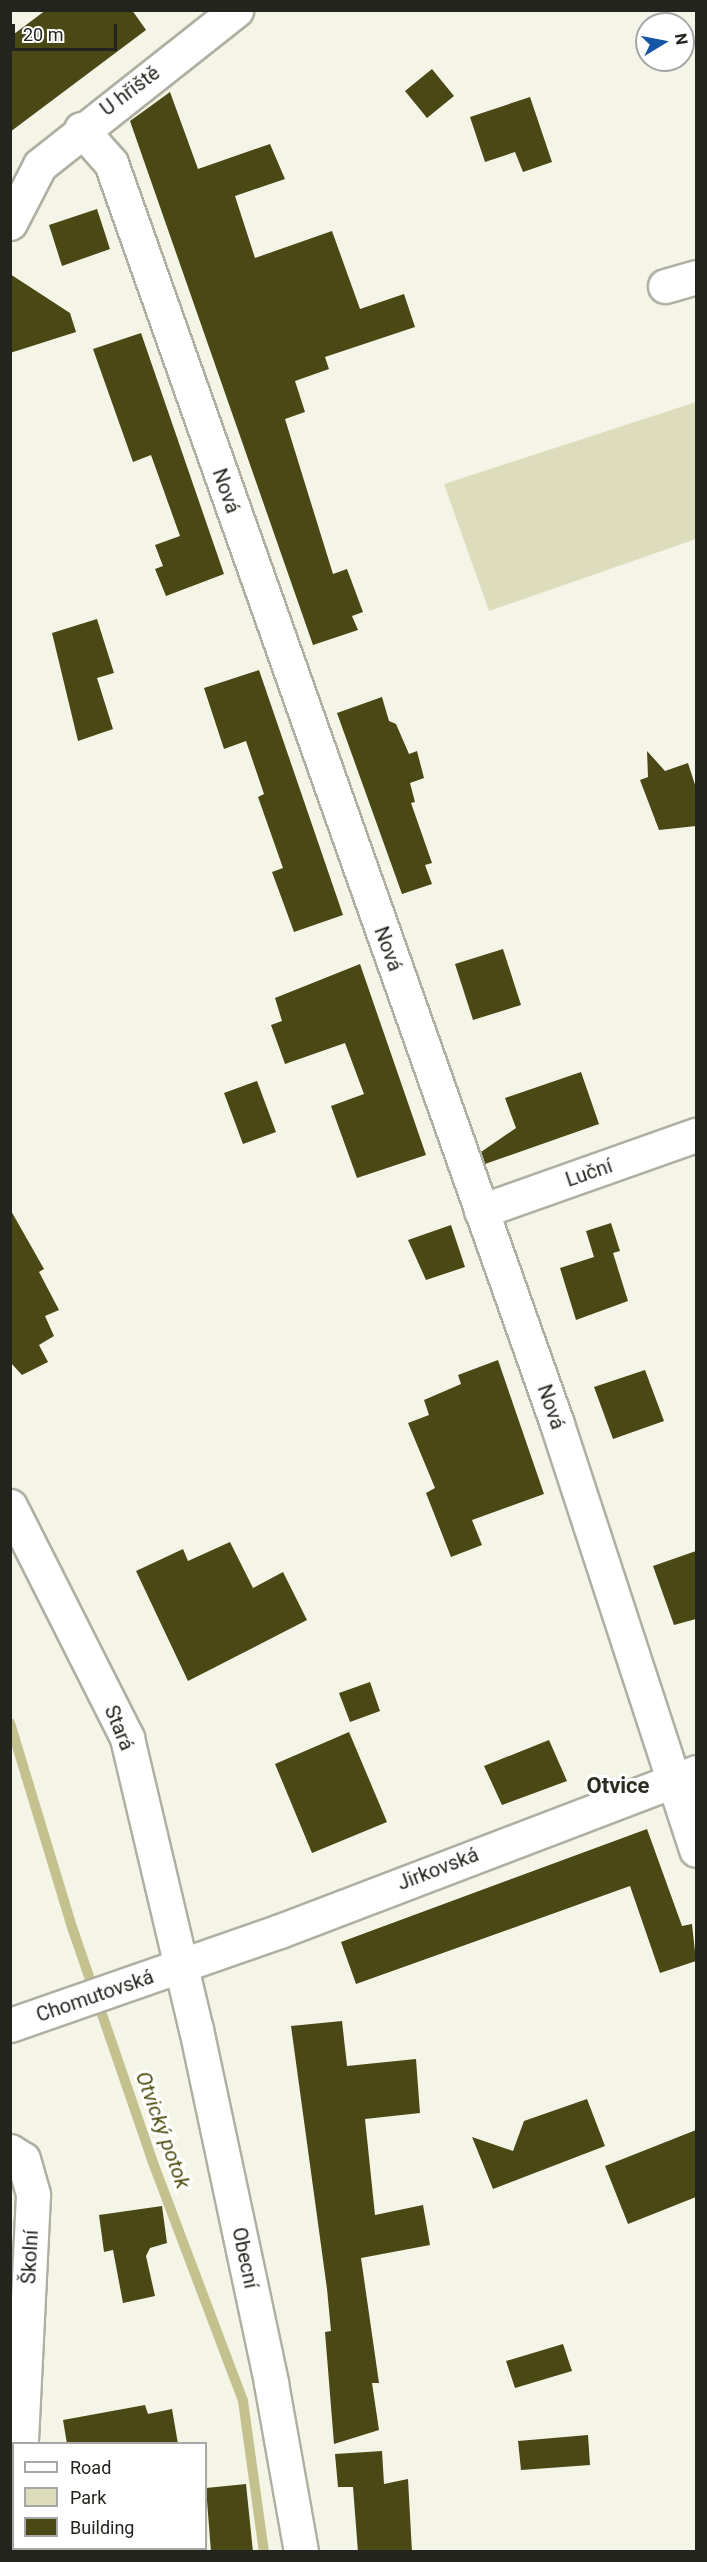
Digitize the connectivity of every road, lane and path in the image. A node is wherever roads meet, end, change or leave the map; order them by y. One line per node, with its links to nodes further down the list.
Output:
1 (236, 10): 2 (street, U hřiště)
2 (81, 129): 3 (street, U hřiště); 7 (street, Nová)
3 (10, 223)
4 (696, 277): 5 (street)
5 (665, 285)
6 (696, 1135): 7 (street, Luční)
7 (482, 1211): 9 (street, Nová)
8 (10, 1506): 11 (street, Stará)
9 (686, 1775): 10 (street, Nová); 11 (street, Jirkovská)
10 (696, 1850)
11 (180, 1967): 12 (street, Chomutovská); 15 (street, Obecní)
12 (10, 2025)
13 (10, 2151): 14 (street, Školní)
14 (21, 2442)
15 (301, 2552)

